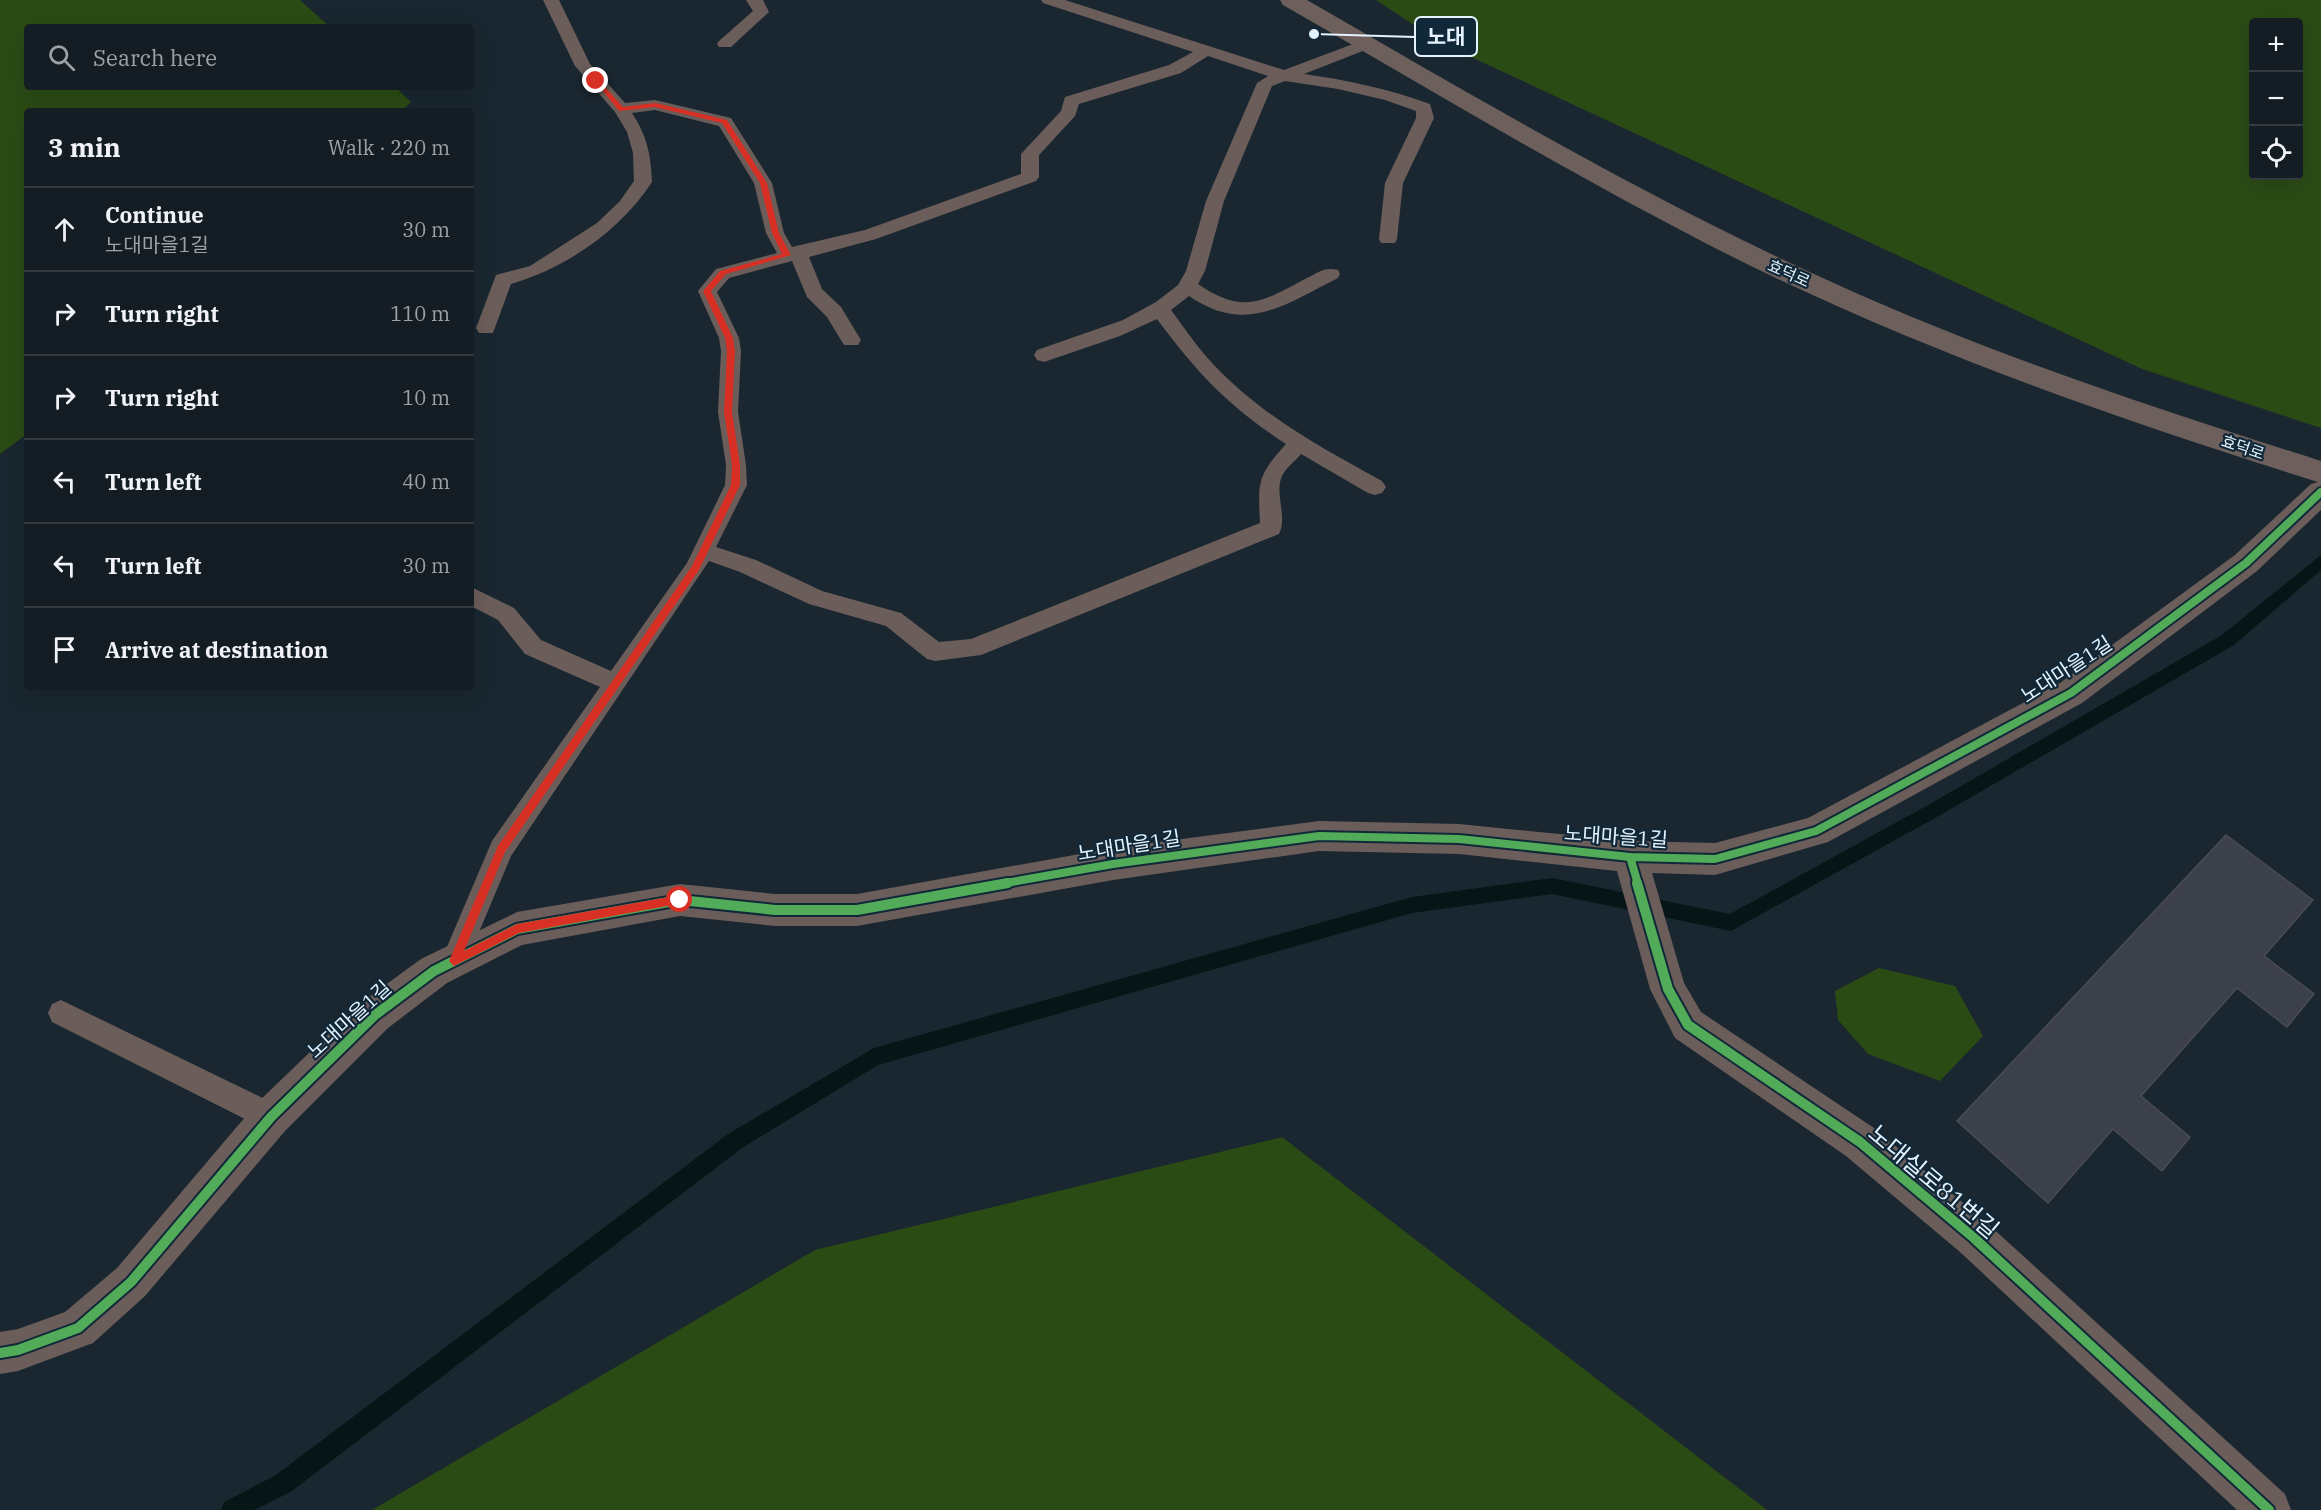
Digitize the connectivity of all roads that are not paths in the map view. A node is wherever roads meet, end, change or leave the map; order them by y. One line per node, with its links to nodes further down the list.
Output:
1 (551, 0): 9 (lane)
2 (754, 0): 5 (lane)
3 (1056, 0): 7 (lane)
4 (1291, 0): 6 (main road, 효덕로)
5 (725, 44)
6 (1367, 44): 8 (lane); 19 (main road, 효덕로)
7 (1207, 50): 8 (lane); 11 (lane)
8 (1285, 76): 10 (lane); 13 (lane)
9 (621, 109): 11 (lane); 15 (lane)
10 (1388, 239)
11 (792, 254): 16 (lane); 22 (lane)
12 (1331, 274): 13 (lane)
13 (1188, 286): 14 (lane)
14 (1159, 308): 17 (lane); 18 (lane)
15 (486, 328)
16 (851, 340)
17 (1044, 355)
18 (1299, 442): 20 (lane); 22 (lane)
19 (2321, 472)
20 (1375, 487)
21 (2321, 492): 25 (street, 노대마을1길)
22 (704, 551): 24 (lane)
23 (474, 598): 24 (lane)
24 (615, 683): 26 (lane)
25 (1630, 857): 26 (street, 노대마을1길); 30 (street, 노대실로81번길)
26 (454, 961): 28 (street, 노대마을1길)
27 (61, 1013): 28 (lane)
28 (271, 1117): 29 (street, 노대마을1길)
29 (0, 1353)
30 (2269, 1510)

